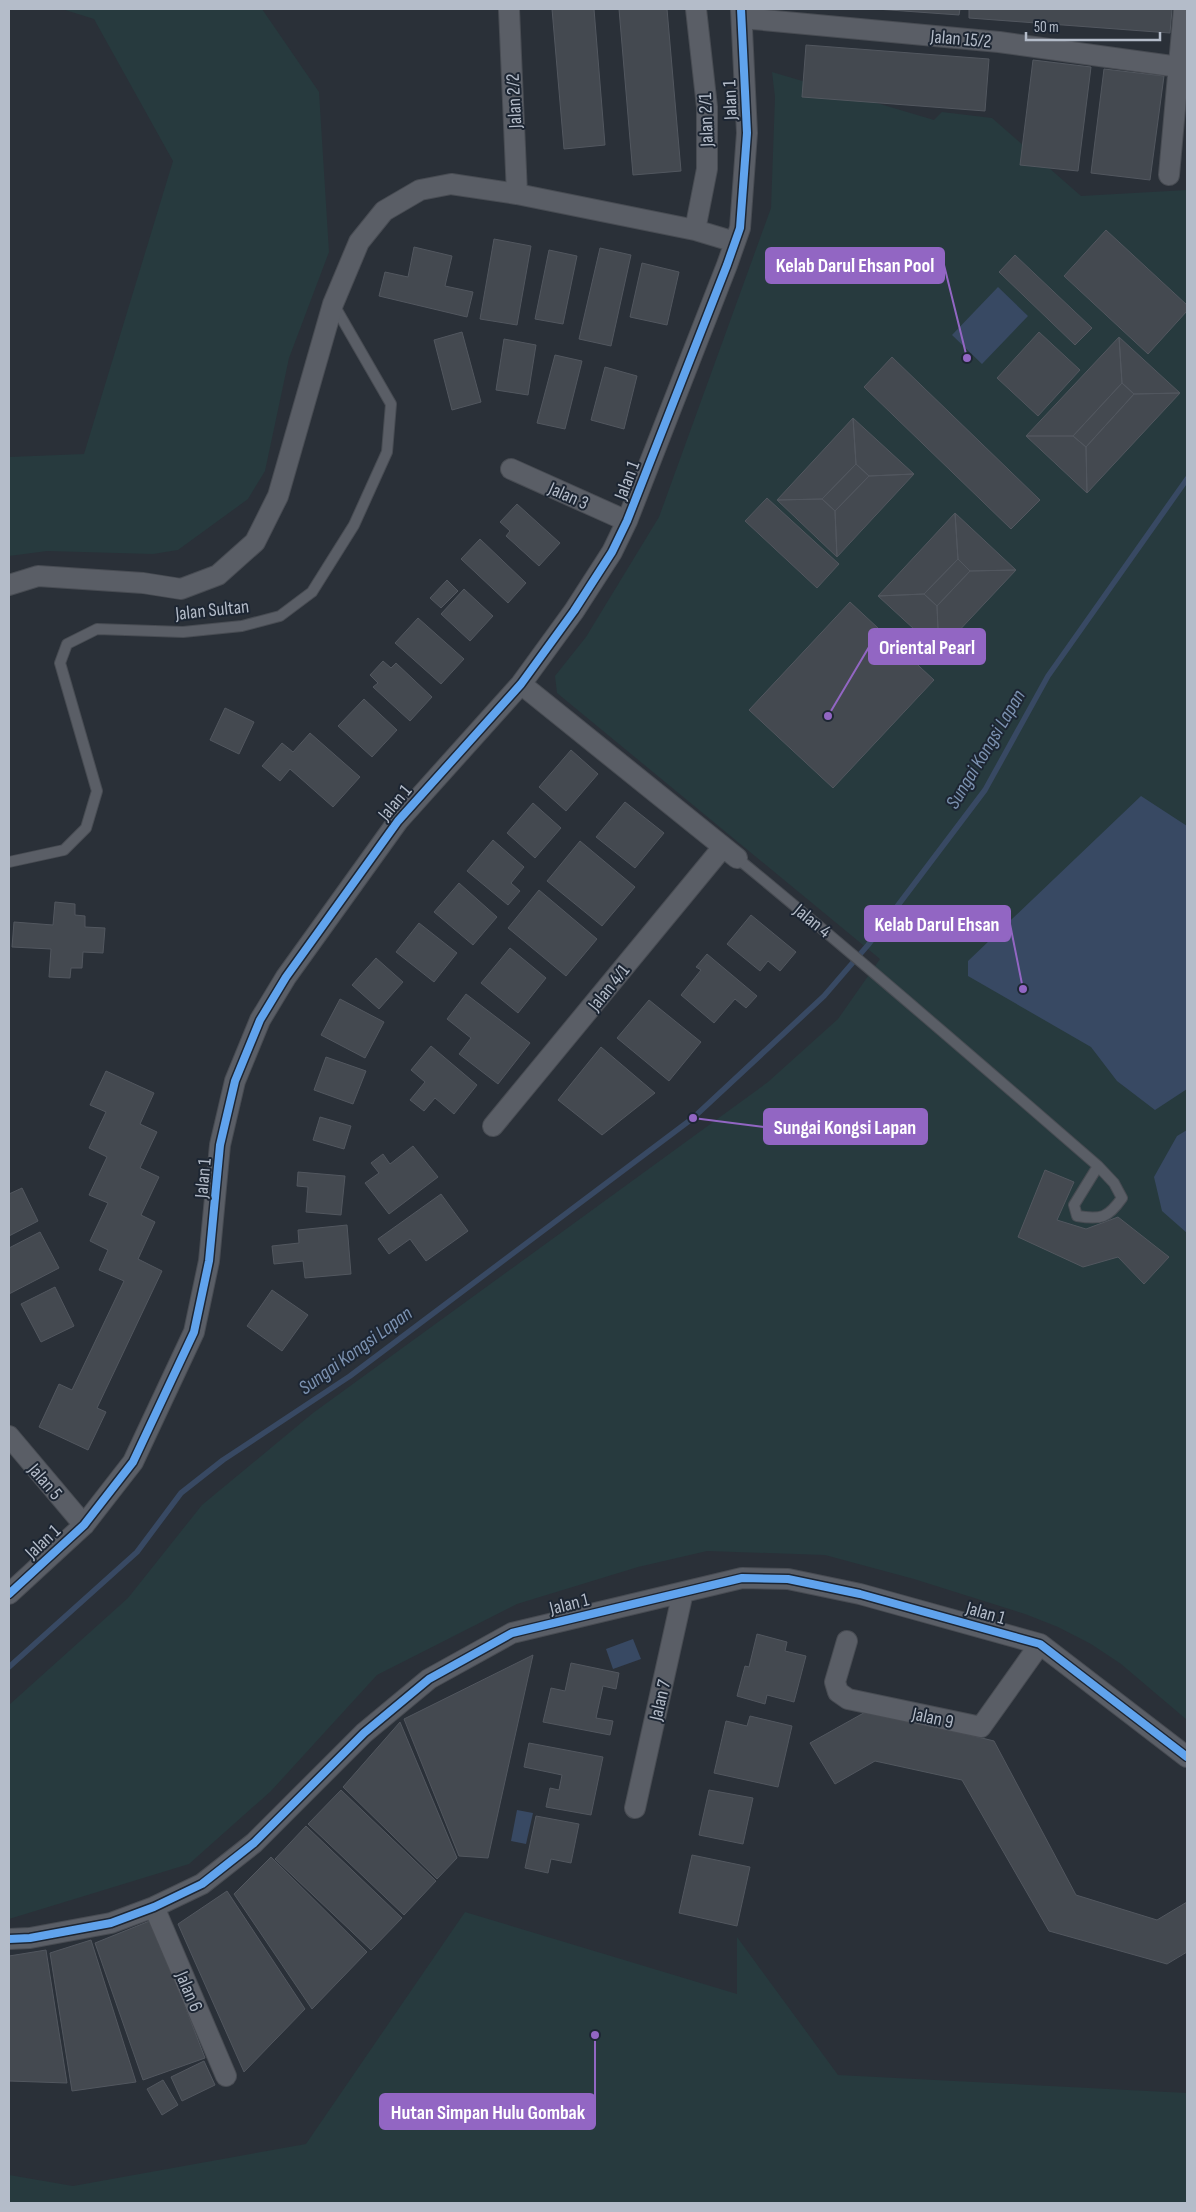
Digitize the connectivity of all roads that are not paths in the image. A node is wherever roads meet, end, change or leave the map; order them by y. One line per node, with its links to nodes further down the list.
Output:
1 (509, 9): 7 (street, Jalan 2/2)
2 (696, 9): 8 (street, Jalan 2/1)
3 (1184, 9): 5 (street)
4 (741, 13): 5 (street, Jalan 15/2); 9 (street, Jalan 1)
5 (1179, 67): 6 (street)
6 (1169, 174)
7 (517, 194): 8 (street); 10 (street)
8 (695, 230): 9 (street)
9 (735, 242): 12 (street, Jalan 1)
10 (333, 304): 13 (street); 16 (lane, Jalan Sultan)
11 (511, 469): 12 (street, Jalan 3)
12 (627, 521): 14 (street, Jalan 1)
13 (9, 585)
14 (521, 684): 15 (street, Jalan 4); 20 (street, Jalan 1)
15 (730, 853): 17 (street, Jalan 4/1); 18 (lane, Jalan 4)
16 (9, 862)
17 (493, 1126)
18 (1098, 1166): 18 (lane, Jalan 4)
19 (9, 1436): 20 (street, Jalan 5)
20 (84, 1525): 22 (street, Jalan 1)
21 (683, 1592): 24 (street, Jalan 1); 26 (street, Jalan 7); 27 (street, Jalan 1)
22 (9, 1594)
23 (847, 1641): 24 (street, Jalan 9)
24 (1040, 1644): 25 (street, Jalan 1)
25 (1187, 1757)
26 (634, 1808)
27 (154, 1907): 28 (street, Jalan 1); 29 (street, Jalan 6)
28 (9, 1939)
29 (226, 2076)

